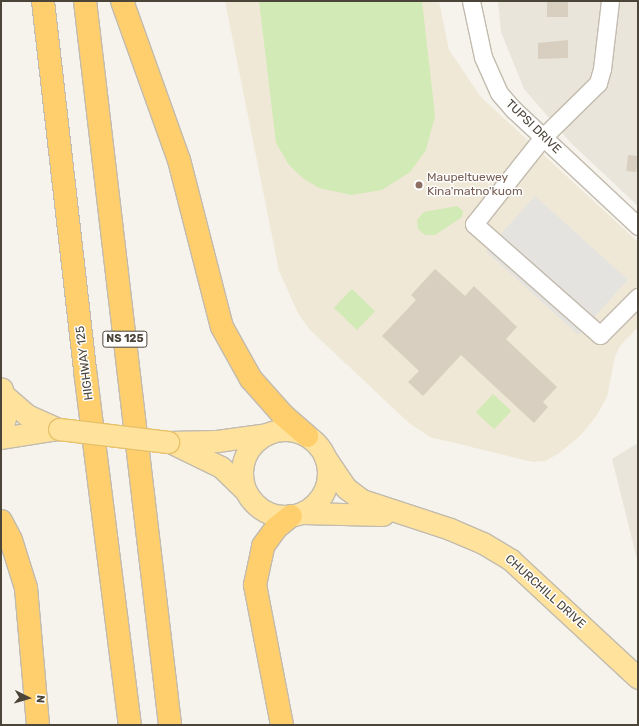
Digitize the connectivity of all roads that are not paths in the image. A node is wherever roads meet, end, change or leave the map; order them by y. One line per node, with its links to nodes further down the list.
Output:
1 (43, 1): 23 (highway, HIGHWAY 125)
2 (86, 1): 24 (highway, NS 125)
3 (122, 1): 13 (highway)
4 (471, 1): 6 (street, TUPSI DRIVE)
5 (610, 1): 6 (street)
6 (543, 137): 7 (street, TUPSI DRIVE); 8 (street)
7 (638, 226)
8 (638, 297)
9 (3, 392): 10 (main road); 11 (main road)
10 (58, 429): 14 (main road); 15 (main road, bridge)
11 (1, 433)
12 (267, 433): 13 (main road); 15 (main road); 17 (main road)
13 (307, 436): 16 (main road)
14 (1, 438)
15 (168, 442): 17 (main road)
16 (325, 457): 18 (main road); 19 (main road, CHURCHILL DRIVE)
17 (245, 490): 18 (main road)
18 (297, 514): 19 (main road, CHURCHILL DRIVE); 25 (highway)
19 (415, 518): 21 (main road, CHURCHILL DRIVE)
20 (1, 521): 22 (highway)
21 (638, 678)
22 (38, 725)
23 (130, 725)
24 (170, 725)
25 (282, 725)

